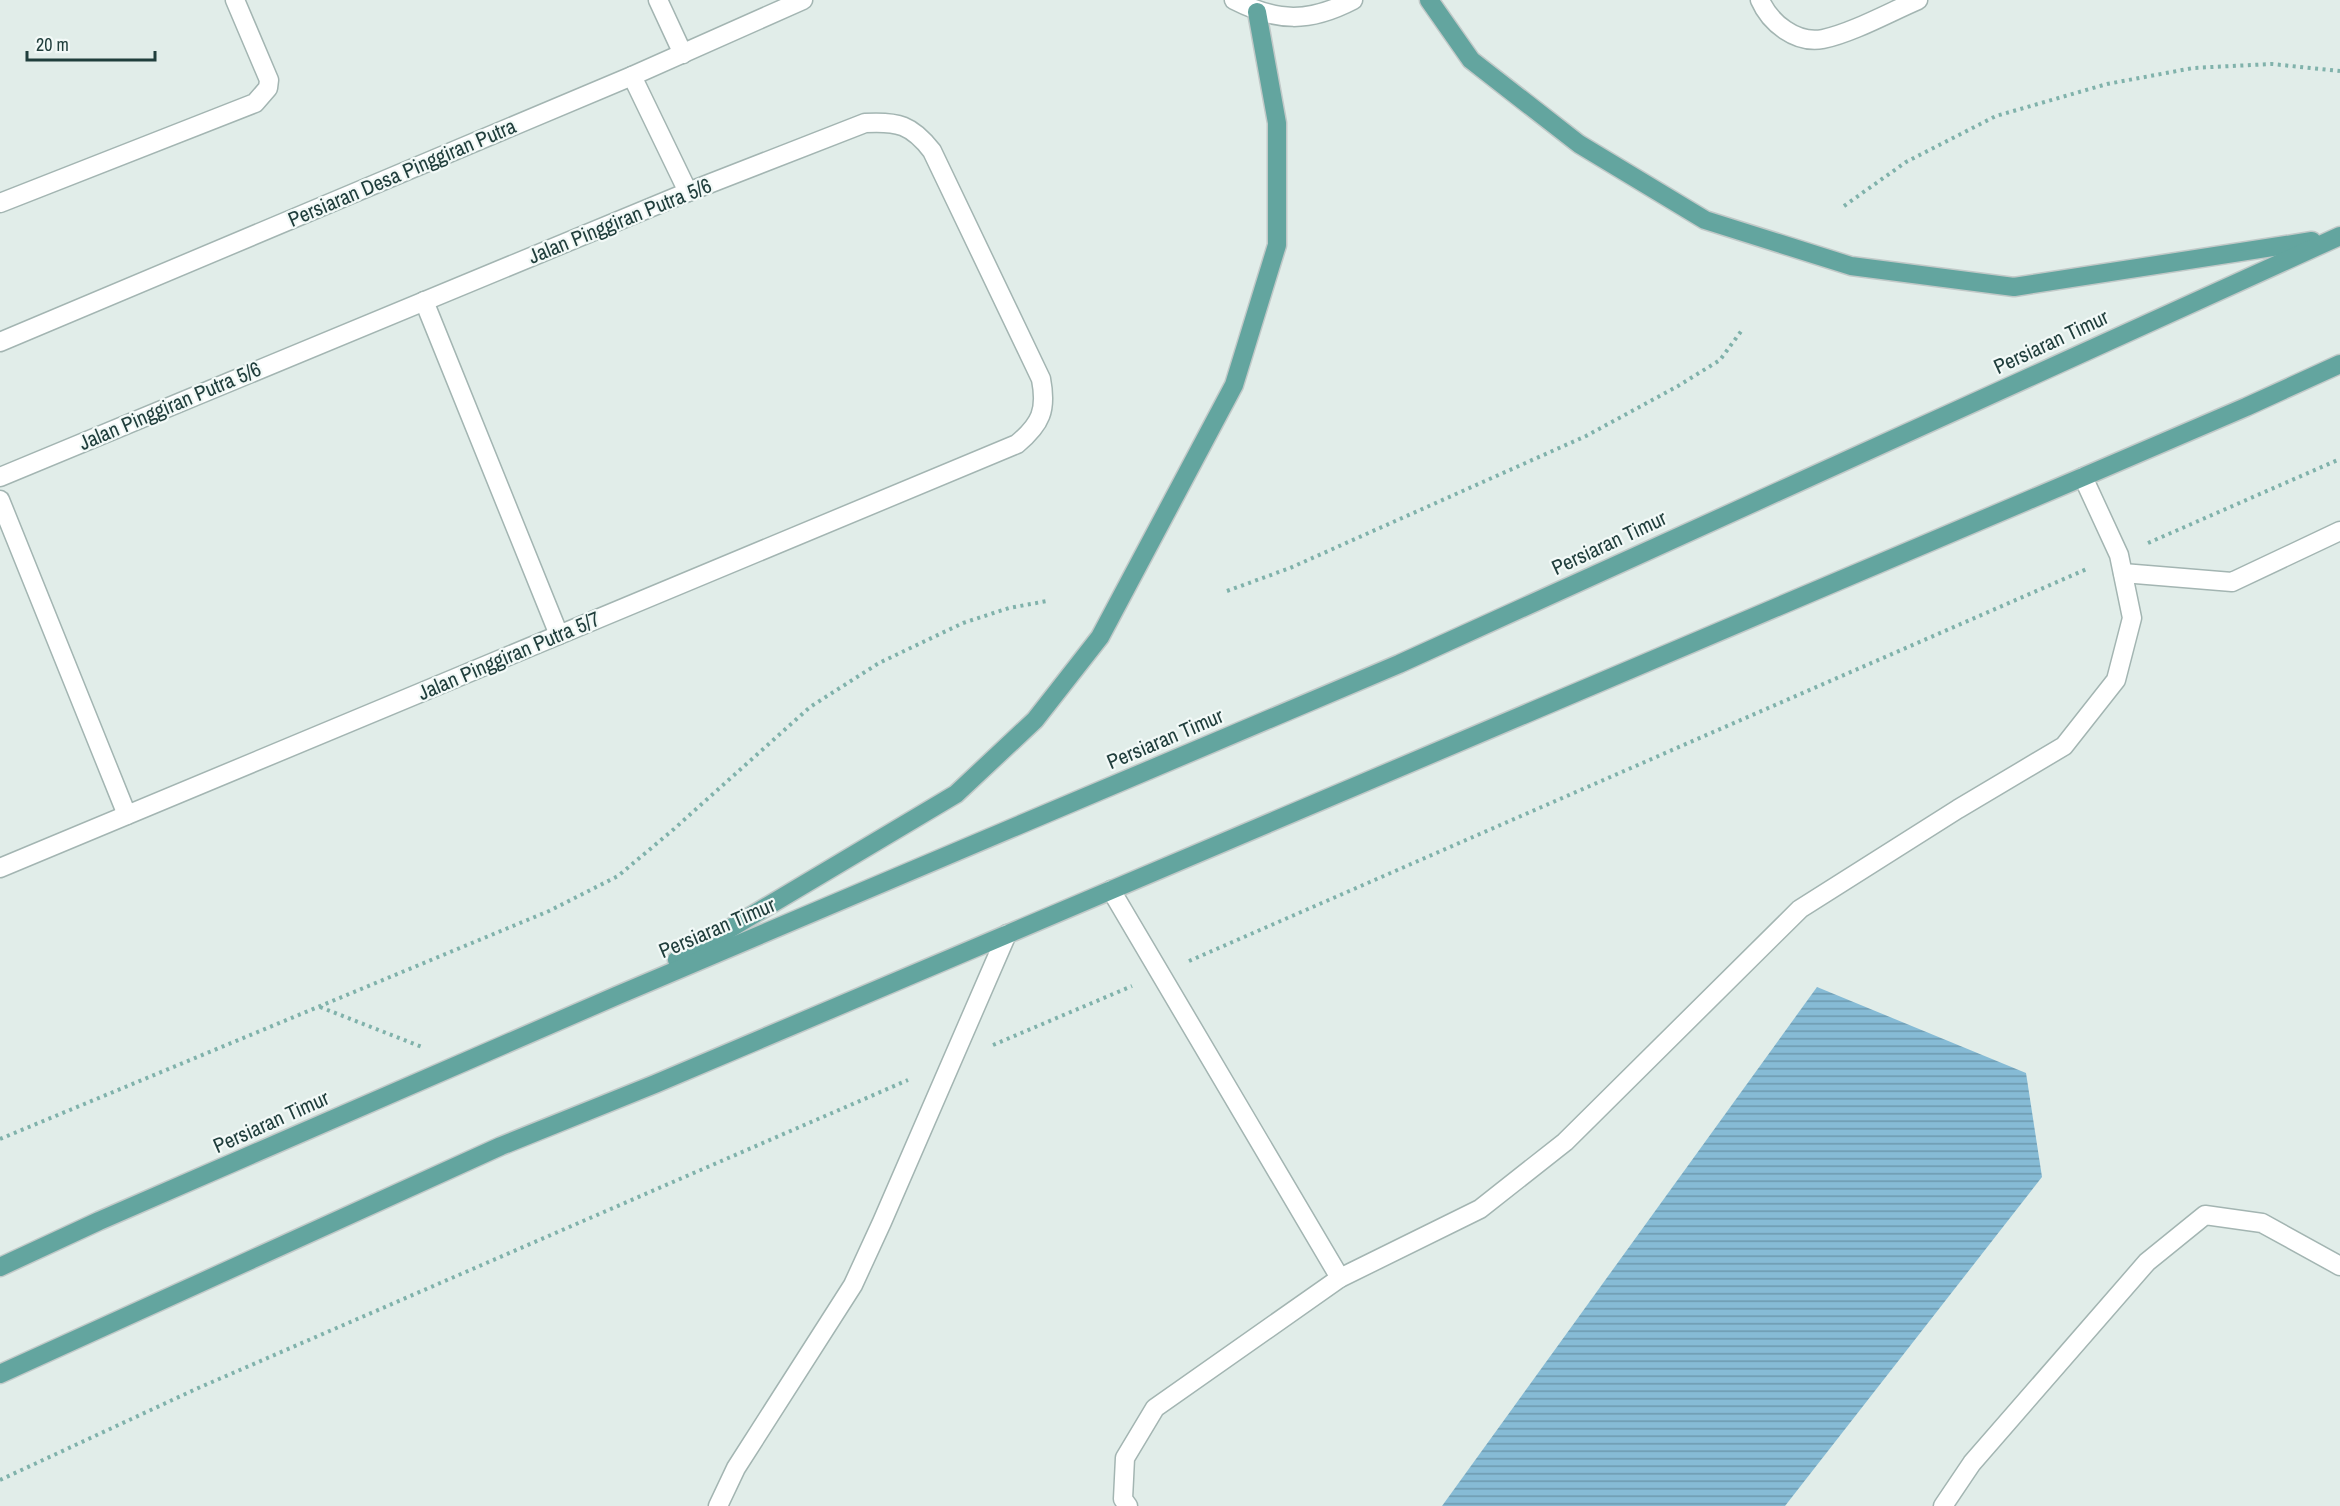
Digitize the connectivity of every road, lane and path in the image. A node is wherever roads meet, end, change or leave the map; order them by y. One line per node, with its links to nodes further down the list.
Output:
1 (235, 0): 14 (street)
2 (658, 0): 10 (street)
3 (803, 0): 10 (street, Persiaran Desa Pinggiran Putra)
4 (1233, 0): 9 (street)
5 (1353, 0): 9 (street)
6 (1428, 0): 16 (main road)
7 (1760, 0): 8 (street)
8 (1918, 0)
9 (1257, 12): 34 (main road)
10 (683, 54): 12 (street, Persiaran Desa Pinggiran Putra)
11 (2340, 71): 15 (path)
12 (632, 76): 13 (street); 19 (street, Persiaran Desa Pinggiran Putra)
13 (688, 192): 17 (street, Jalan Pinggiran Putra 5/6); 21 (street, Jalan Pinggiran Putra 5/6)
14 (0, 203)
15 (1844, 206)
16 (2338, 236): 34 (main road, Persiaran Timur)
17 (424, 301): 22 (street, Jalan Pinggiran Putra 5/6); 29 (street)
18 (1742, 330): 27 (path)
19 (0, 342)
20 (2340, 364): 23 (main road)
21 (1017, 444): 29 (street, Jalan Pinggiran Putra 5/7)
22 (0, 477)
23 (2083, 477): 26 (street); 32 (main road)
24 (0, 500): 30 (street)
25 (2340, 531): 26 (street)
26 (2123, 573): 40 (street)
27 (1227, 591)
28 (1047, 602): 35 (path)
29 (559, 636): 30 (street, Jalan Pinggiran Putra 5/7)
30 (127, 815): 31 (street, Jalan Pinggiran Putra 5/7)
31 (0, 868)
32 (1111, 890): 33 (main road); 40 (street)
33 (1007, 934): 41 (main road); 42 (street)
34 (616, 996): 36 (main road, Persiaran Timur)
35 (319, 1007): 36 (path); 37 (path)
36 (463, 1063): 39 (main road, Persiaran Timur)
37 (0, 1139)
38 (2340, 1266): 44 (street)
39 (0, 1267)
40 (1340, 1278): 43 (street)
41 (0, 1374)
42 (718, 1506)
43 (1128, 1506)
44 (1943, 1506)

